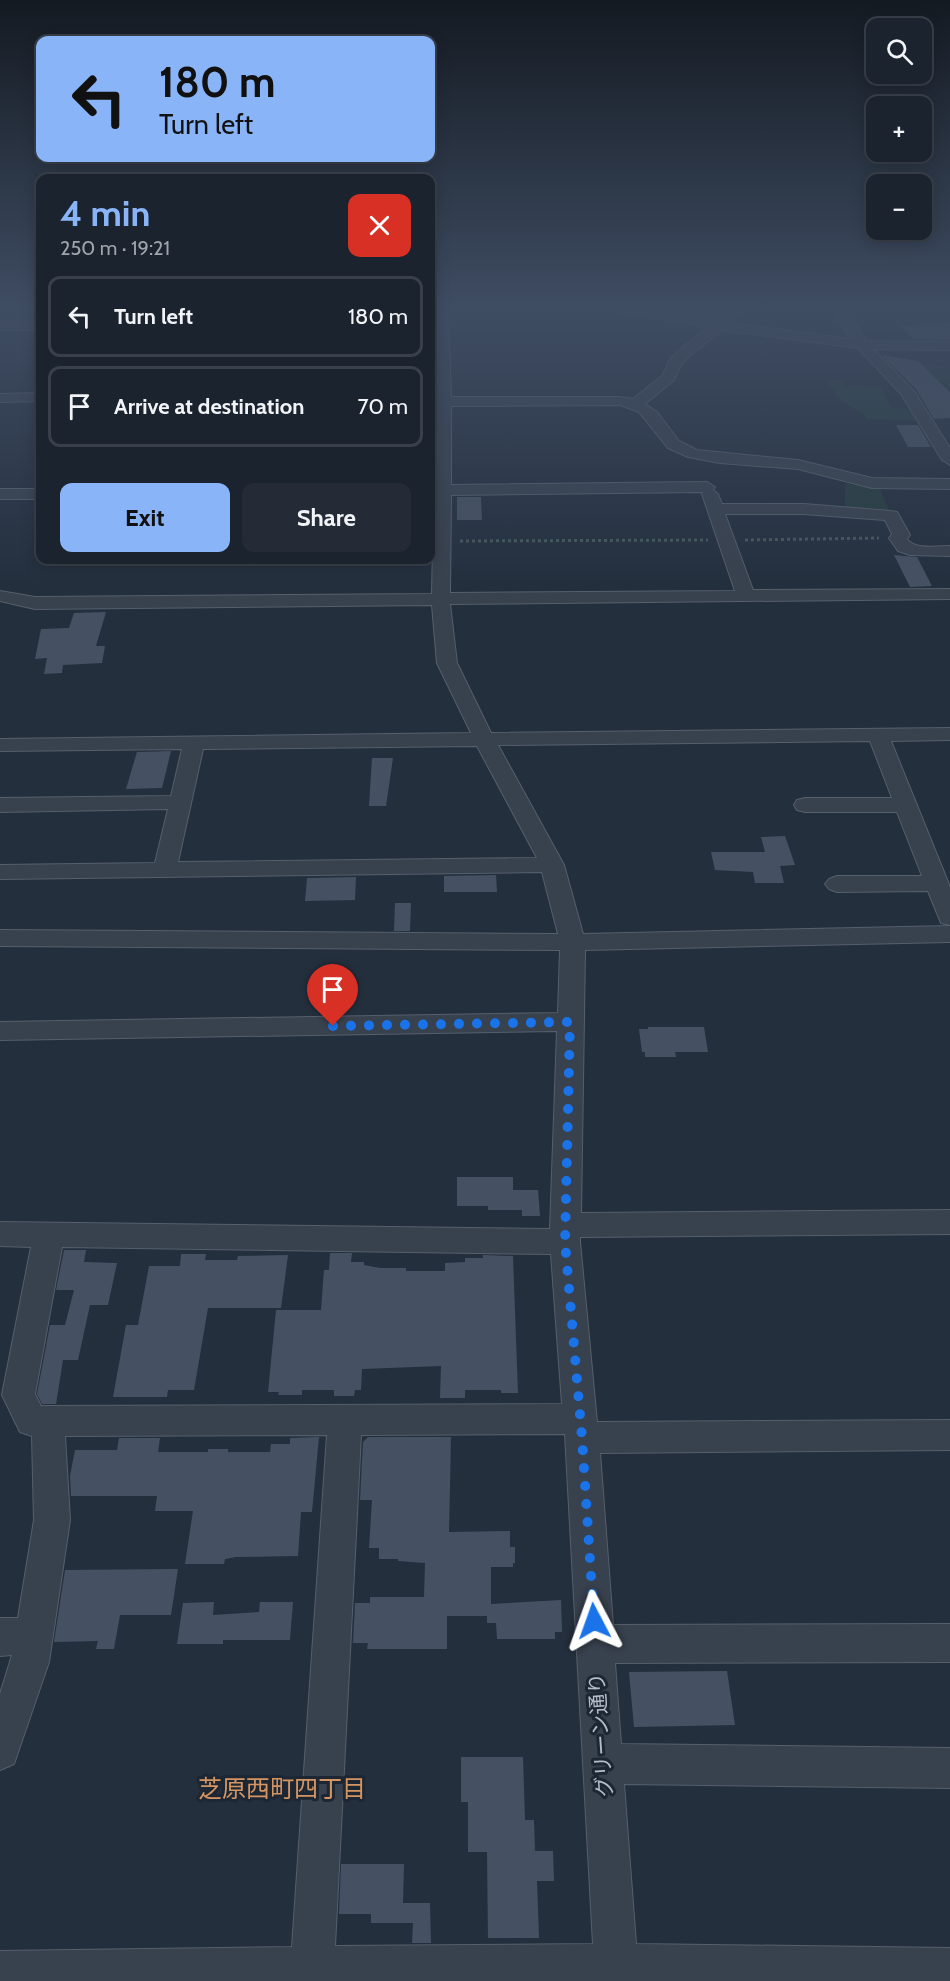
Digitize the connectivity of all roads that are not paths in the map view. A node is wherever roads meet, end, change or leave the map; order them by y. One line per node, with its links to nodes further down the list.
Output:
1 (641, 399): 4 (street)
2 (912, 399): 6 (street)
3 (437, 402): 4 (street); 11 (street, グリーン通り)
4 (637, 403): 7 (street)
5 (950, 422): 6 (street)
6 (927, 423): 8 (street)
7 (702, 455): 9 (street); 10 (street)
8 (950, 460)
9 (950, 484)
10 (707, 488): 11 (street); 14 (street)
11 (436, 490): 19 (street, グリーン通り)
12 (0, 494): 13 (street)
13 (36, 494)
14 (717, 509): 15 (street); 18 (street)
15 (950, 551)
16 (950, 594): 18 (street)
17 (0, 596): 19 (street)
18 (746, 597): 19 (street)
19 (441, 600): 22 (street, グリーン通り)
20 (950, 734): 21 (street)
21 (878, 735): 22 (street); 26 (street)
22 (484, 739): 23 (street); 29 (street, グリーン通り)
23 (194, 742): 24 (street); 25 (street)
24 (0, 745)
25 (181, 802): 27 (street); 30 (street)
26 (905, 804): 28 (street); 32 (street)
27 (0, 805)
28 (805, 806)
29 (552, 865): 30 (street); 37 (street, グリーン通り)
30 (165, 870): 31 (street)
31 (0, 872)
32 (936, 883): 33 (street); 34 (street)
33 (837, 884)
34 (950, 917)
35 (950, 934): 37 (street)
36 (0, 938): 37 (street)
37 (573, 942): 38 (street, グリーン通り)
38 (570, 1022): 39 (street); 41 (street, グリーン通り)
39 (0, 1031)
40 (950, 1222): 41 (street)
41 (565, 1233): 43 (street); 46 (street, グリーン通り)
42 (0, 1234): 43 (street)
43 (49, 1234): 45 (street)
44 (345, 1420): 45 (street); 46 (street); 56 (street)
45 (48, 1422): 48 (street)
46 (581, 1428): 47 (street); 50 (street, グリーン通り)
47 (950, 1435)
48 (16, 1637): 51 (street)
49 (950, 1643): 50 (street)
50 (595, 1644): 52 (street, グリーン通り)
51 (0, 1750)
52 (603, 1764): 53 (street); 57 (street, グリーン通り)
53 (950, 1768)
54 (950, 1970): 58 (street)
55 (0, 1973): 56 (street)
56 (311, 1974): 57 (street)
57 (616, 1974): 58 (street)
58 (909, 1976)

